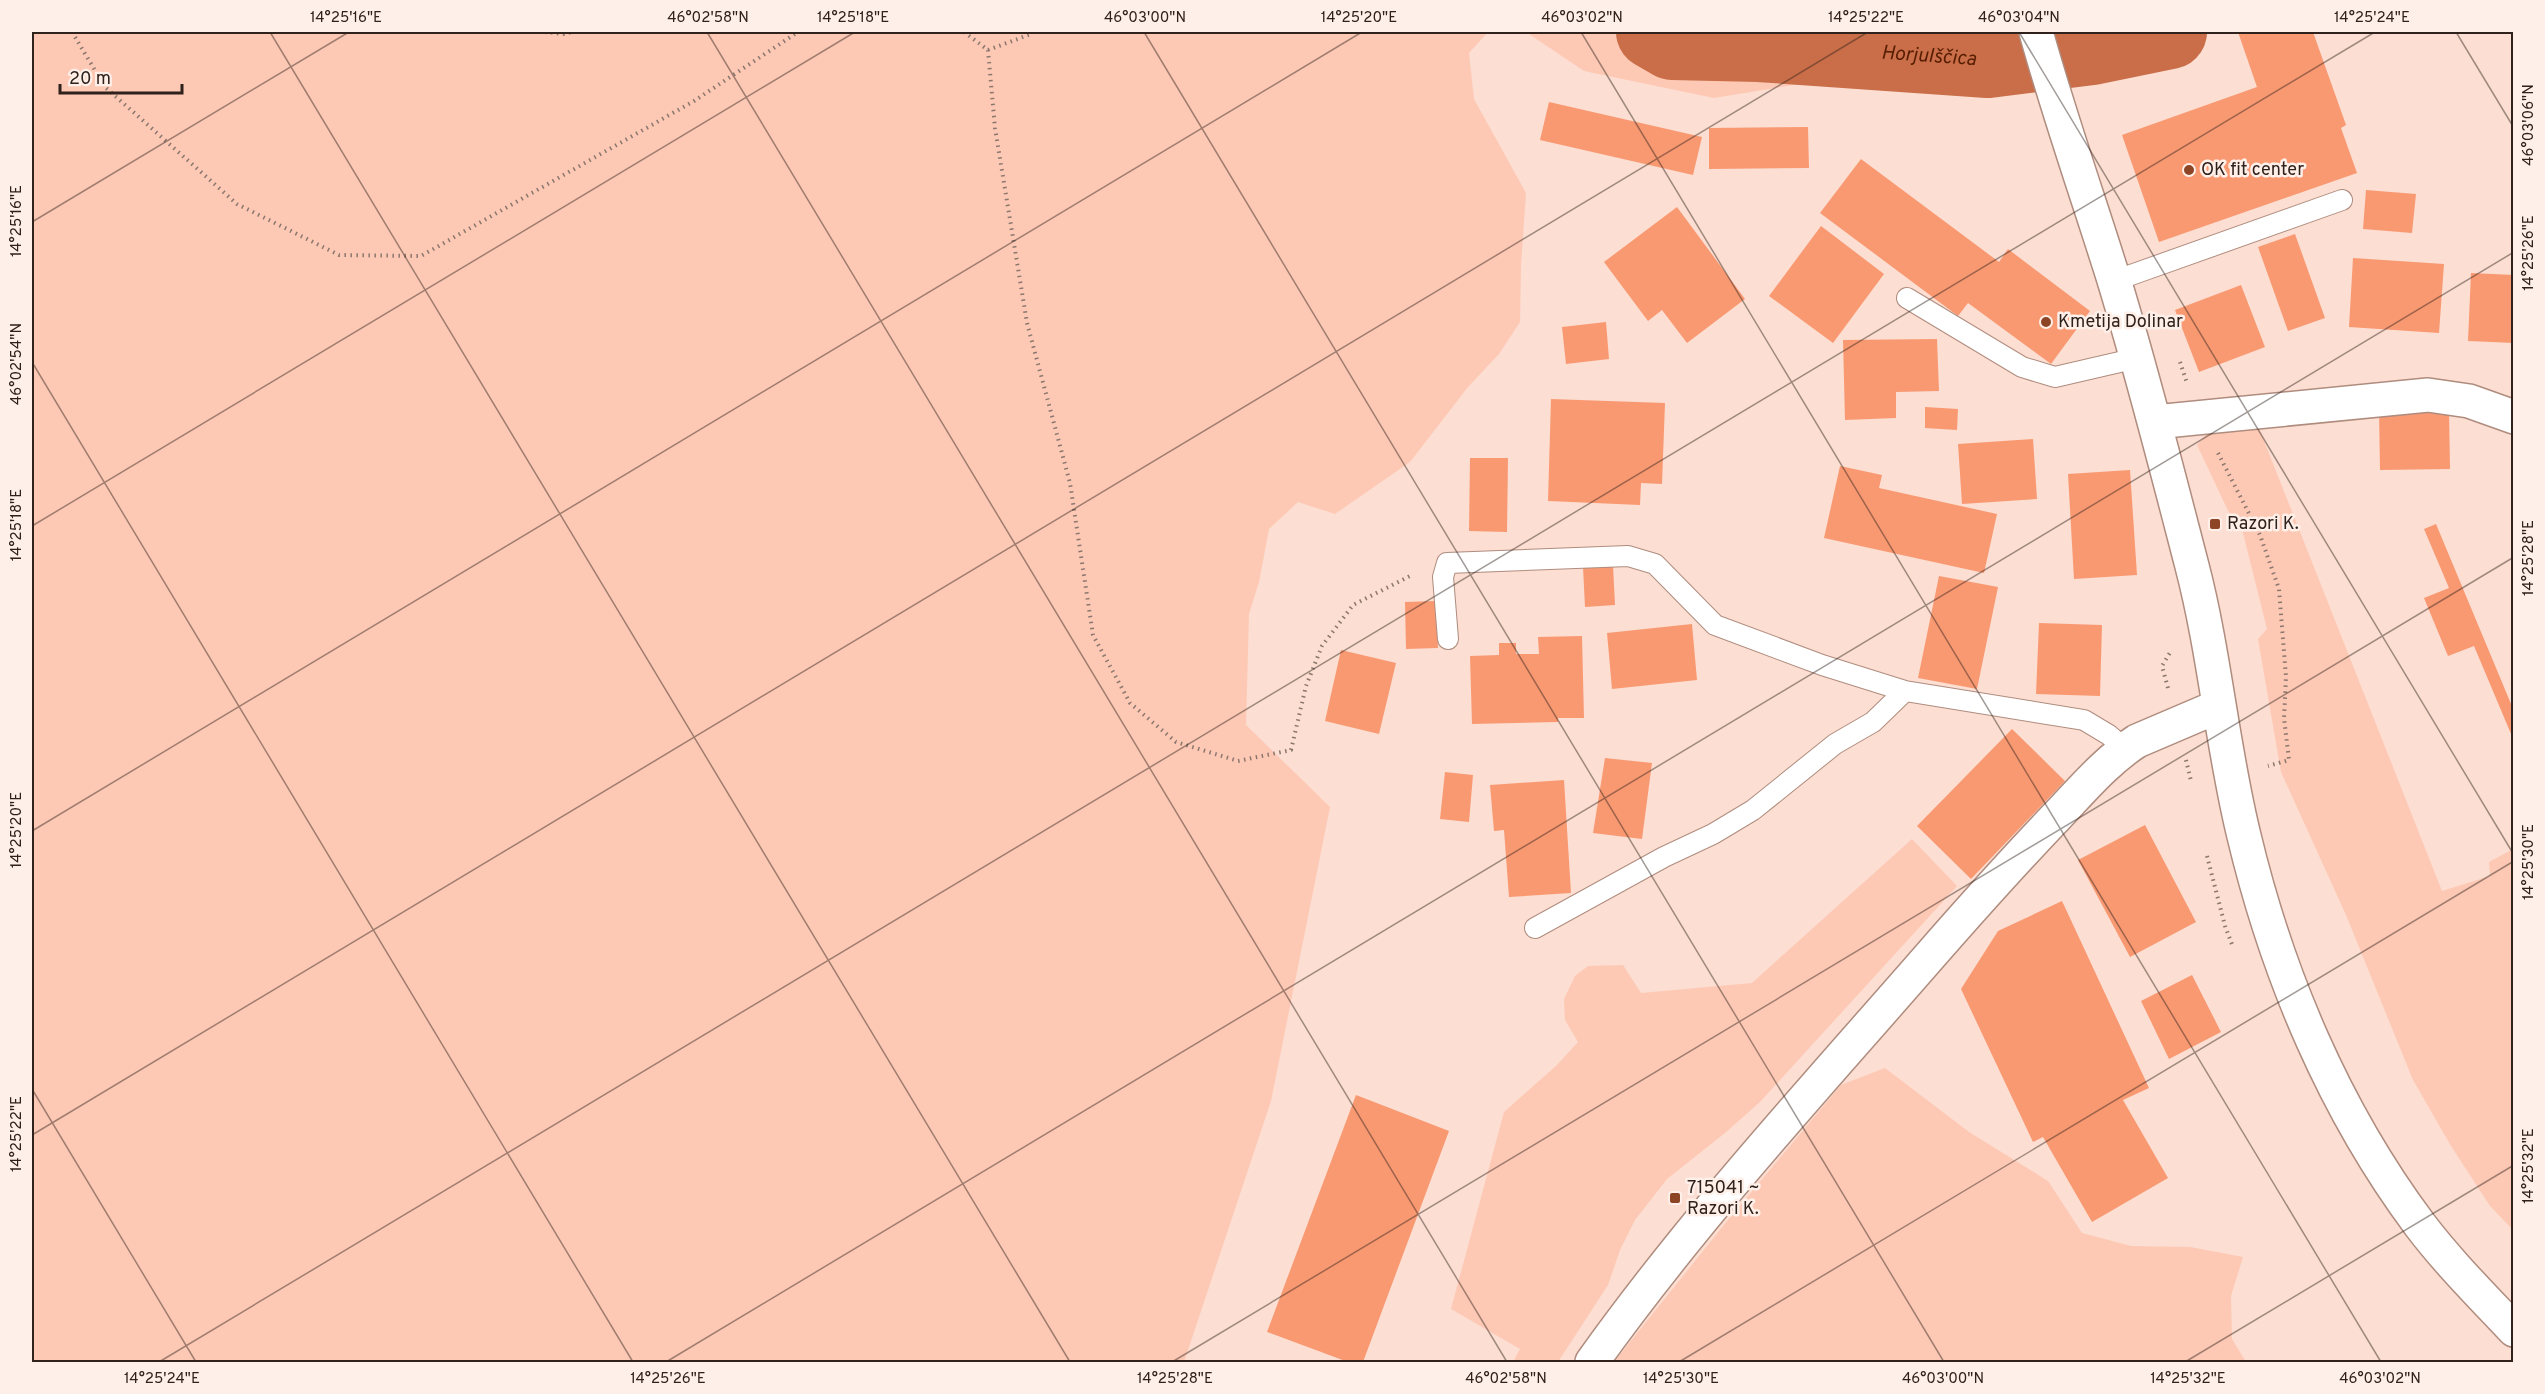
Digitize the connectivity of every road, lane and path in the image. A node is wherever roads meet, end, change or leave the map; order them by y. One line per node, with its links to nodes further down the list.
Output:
1 (72, 32): 4 (path)
2 (545, 32): 3 (path)
3 (572, 32)
4 (798, 32)
5 (964, 32): 8 (path)
6 (1031, 32): 8 (path)
7 (2036, 32): 10 (street)
8 (988, 50): 17 (path)
9 (2342, 200): 10 (lane)
10 (2114, 280): 12 (street)
11 (1907, 298): 12 (lane)
12 (2137, 358): 16 (street)
13 (2180, 361): 15 (path)
14 (2514, 417): 15 (street)
15 (2199, 418): 16 (street); 22 (path)
16 (2155, 422): 20 (street)
17 (1447, 563): 18 (lane); 19 (lane)
18 (1448, 639)
19 (1905, 691): 21 (lane); 23 (lane)
20 (2219, 706): 21 (street); 22 (street)
21 (2125, 749): 25 (street)
22 (2231, 778): 24 (street)
23 (1535, 927)
24 (2514, 1330)
25 (1592, 1362)

